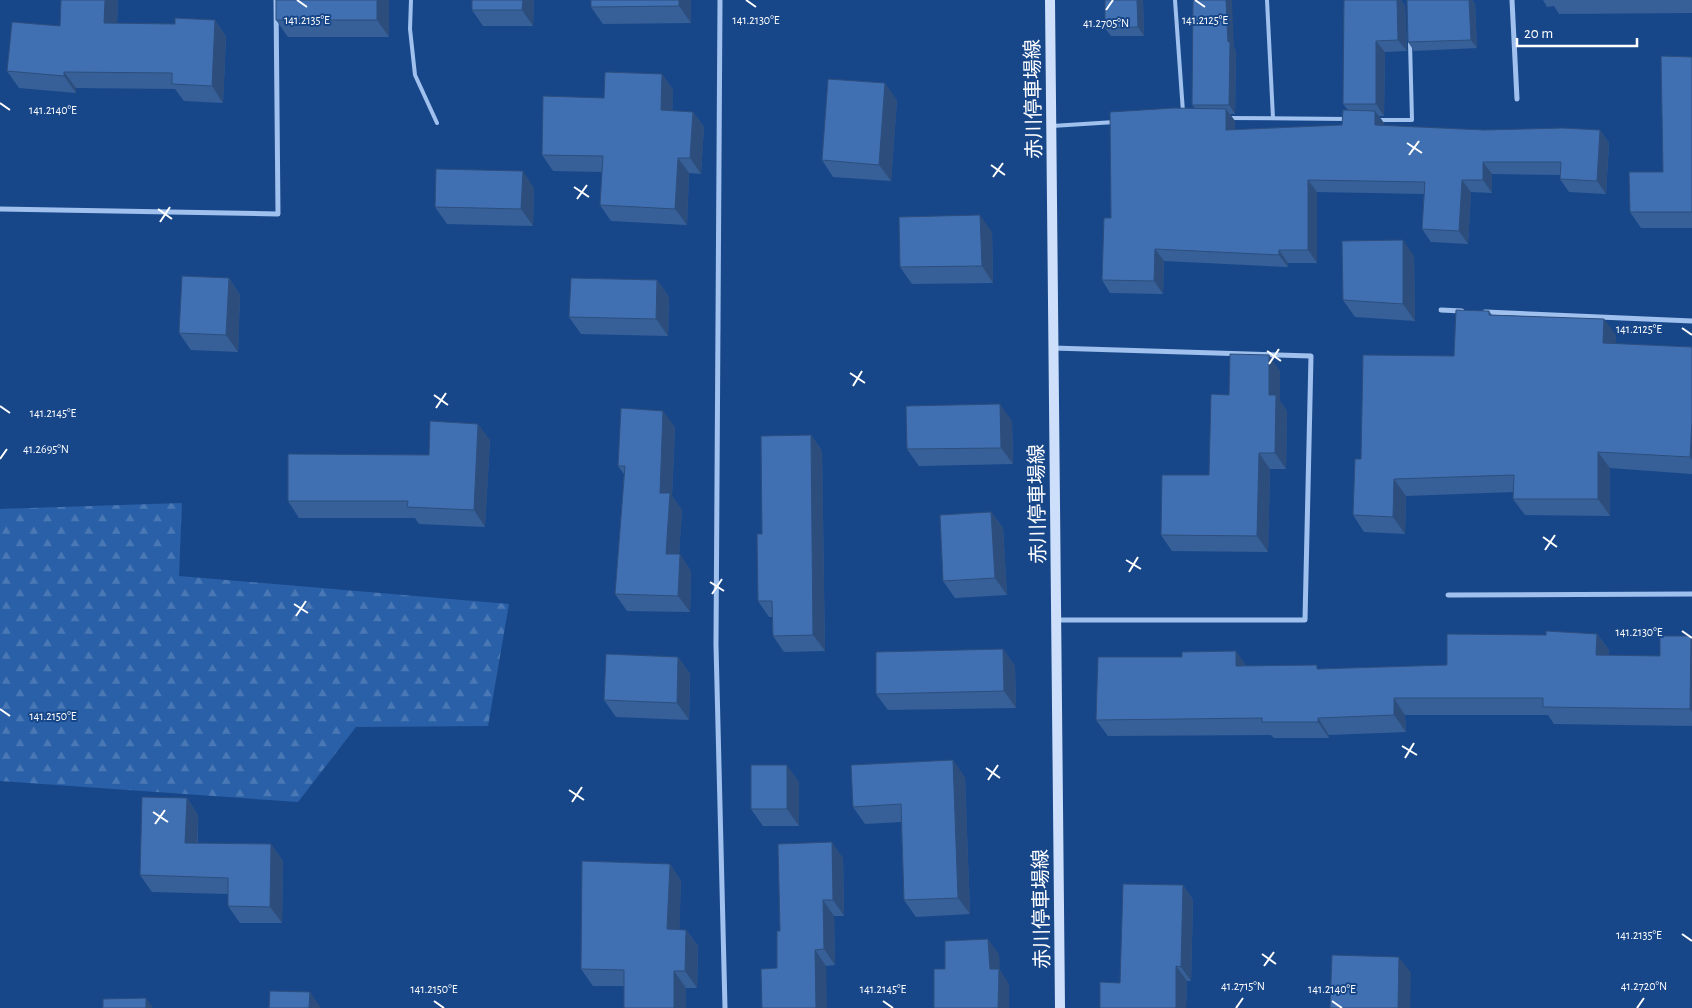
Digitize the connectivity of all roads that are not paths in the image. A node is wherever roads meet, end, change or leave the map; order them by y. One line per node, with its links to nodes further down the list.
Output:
1 (276, 0): 18 (street)
2 (411, 0): 16 (lane)
3 (720, 0): 27 (street)
4 (1050, 0): 17 (main road, 赤川停車場線)
5 (1175, 0): 10 (lane)
6 (1267, 0): 12 (lane)
7 (1512, 0): 9 (street)
8 (1410, 37): 14 (lane)
9 (1517, 99)
10 (1183, 117)
11 (1223, 118): 12 (lane)
12 (1273, 118): 13 (lane)
13 (1352, 119)
14 (1372, 120)
15 (1117, 122): 17 (lane)
16 (437, 123)
17 (1051, 126): 23 (main road, 赤川停車場線)
18 (0, 209)
19 (1441, 310): 20 (street)
20 (1470, 312)
21 (1480, 312): 22 (street)
22 (1692, 321)
23 (1053, 348): 26 (main road, 赤川停車場線); 26 (street)
24 (1692, 594): 25 (street)
25 (1448, 595)
26 (1056, 620): 28 (main road, 赤川停車場線)
27 (725, 1008)
28 (1060, 1008)

